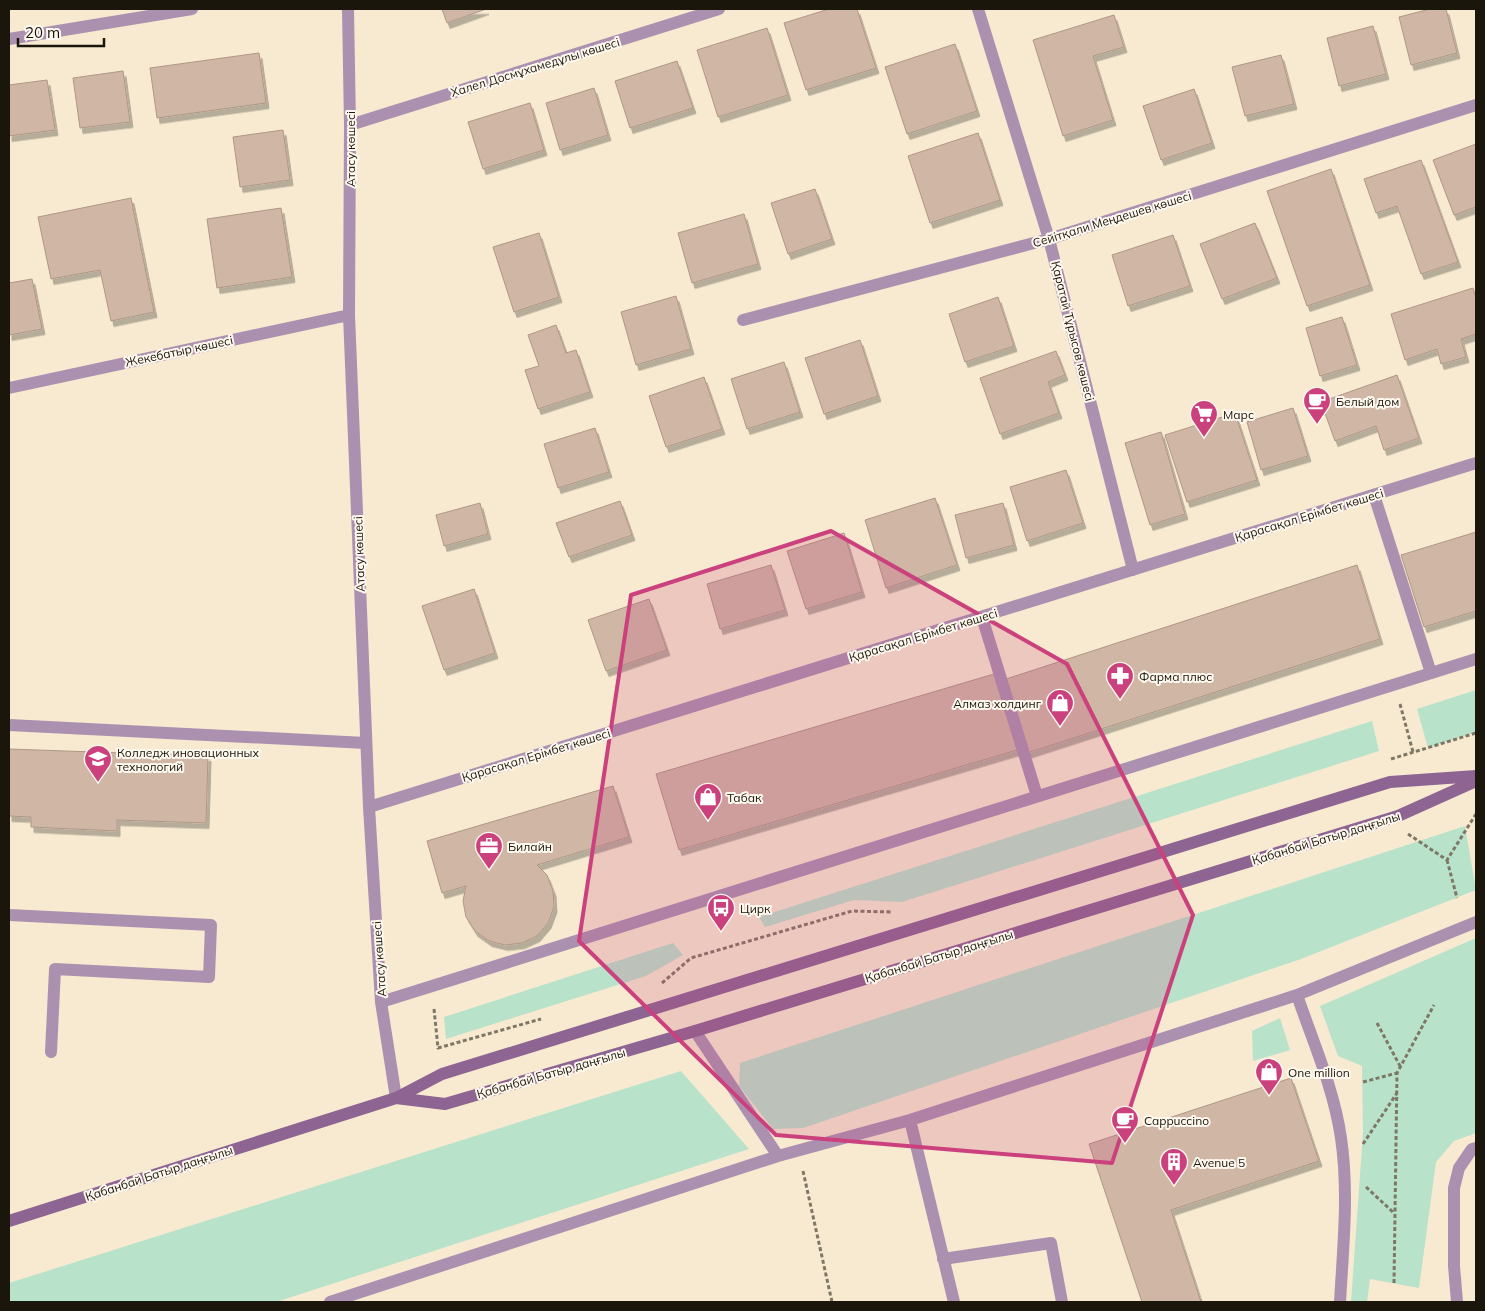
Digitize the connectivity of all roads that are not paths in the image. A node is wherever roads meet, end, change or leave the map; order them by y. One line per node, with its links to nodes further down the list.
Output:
1 (192, 9): 5 (street)
2 (348, 9): 7 (street, Атасу көшесі)
3 (719, 9): 7 (street, Халел Досмұхамедұлы көшесі)
4 (978, 9): 8 (street, Қаратай Тұрысов көшесі)
5 (9, 39)
6 (1476, 106): 8 (street, Сейітқали Меңдешев көшесі)
7 (350, 125): 9 (street, Атасу көшесі)
8 (1049, 239): 10 (street, Сейітқали Меңдешев көшесі); 14 (street, Қаратай Тұрысов көшесі)
9 (349, 315): 11 (street, Жекебатыр көшесі); 19 (street, Атасу көшесі)
10 (743, 320)
11 (9, 388)
12 (1476, 464): 13 (street, Қарасақал Ерімбет көшесі)
13 (1374, 495): 14 (street, Қарасақал Ерімбет көшесі); 17 (street)
14 (1133, 570): 15 (street, Қарасақал Ерімбет көшесі)
15 (982, 617): 22 (street); 23 (street, Қарасақал Ерімбет көшесі)
16 (1476, 659): 17 (street)
17 (1430, 673): 22 (street)
18 (9, 725): 19 (street)
19 (366, 743): 23 (street, Атасу көшесі)
20 (1476, 776): 30 (main road, Қабанбай Батыр даңғылы)
21 (1476, 781): 28 (main road, Қабанбай Батыр даңғылы)
22 (1037, 796): 27 (street)
23 (369, 807): 27 (street, Атасу көшесі)
24 (9, 915): 29 (street)
25 (1476, 922): 26 (street)
26 (1297, 996): 31 (street); 40 (street)
27 (382, 1002): 30 (street, Атасу көшесі)
28 (694, 1031): 30 (main road, Қабанбай Батыр даңғылы); 33 (street)
29 (51, 1052)
30 (396, 1098): 34 (main road, Қабанбай Батыр даңғылы)
31 (910, 1120): 33 (street); 35 (street)
32 (1476, 1148): 41 (street)
33 (778, 1156): 36 (street)
34 (9, 1221)
35 (943, 1259): 38 (street); 39 (street)
36 (344, 1300): 37 (street)
37 (330, 1302)
38 (954, 1302)
39 (1062, 1302)
40 (1340, 1302)
41 (1458, 1302)

